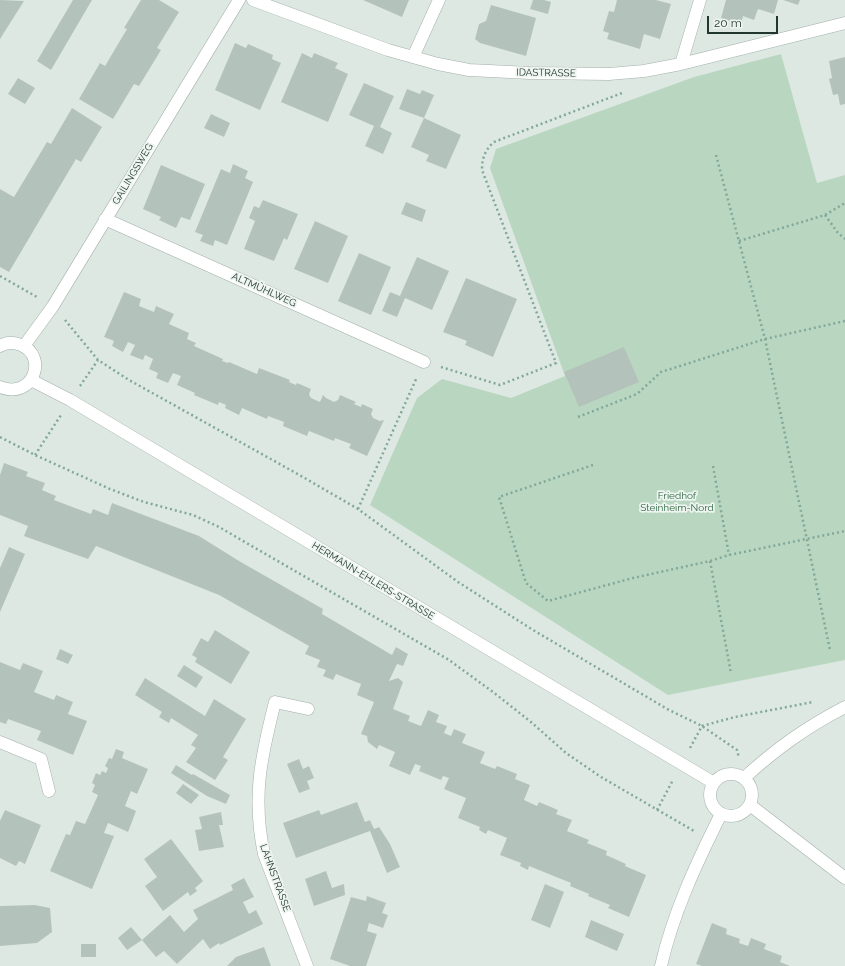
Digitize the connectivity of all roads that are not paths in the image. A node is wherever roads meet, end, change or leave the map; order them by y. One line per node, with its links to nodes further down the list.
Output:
1 (239, 0): 8 (street, GAILINGSWEG)
2 (253, 0): 6 (street, IDASTRASSE)
3 (439, 0): 6 (street)
4 (700, 0): 7 (street)
5 (845, 23): 7 (street, IDASTRASSE)
6 (412, 57): 7 (street, IDASTRASSE)
7 (681, 64)
8 (105, 218): 10 (street, GAILINGSWEG); 11 (street, ALTMÜHLWEG)
9 (0, 346): 10 (street)
10 (24, 346): 12 (street)
11 (424, 362)
12 (31, 380): 13 (street); 18 (street, HERMANN-EHLERS-STRASSE)
13 (0, 387)
14 (845, 707): 17 (street)
15 (308, 709): 23 (street, LAHNSTRASSE)
16 (0, 742): 19 (street)
17 (744, 778): 18 (street); 20 (street)
18 (714, 783): 21 (street)
19 (49, 791)
20 (750, 805): 21 (street); 22 (street)
21 (721, 814): 24 (street)
22 (845, 878)
23 (307, 966)
24 (661, 966)

